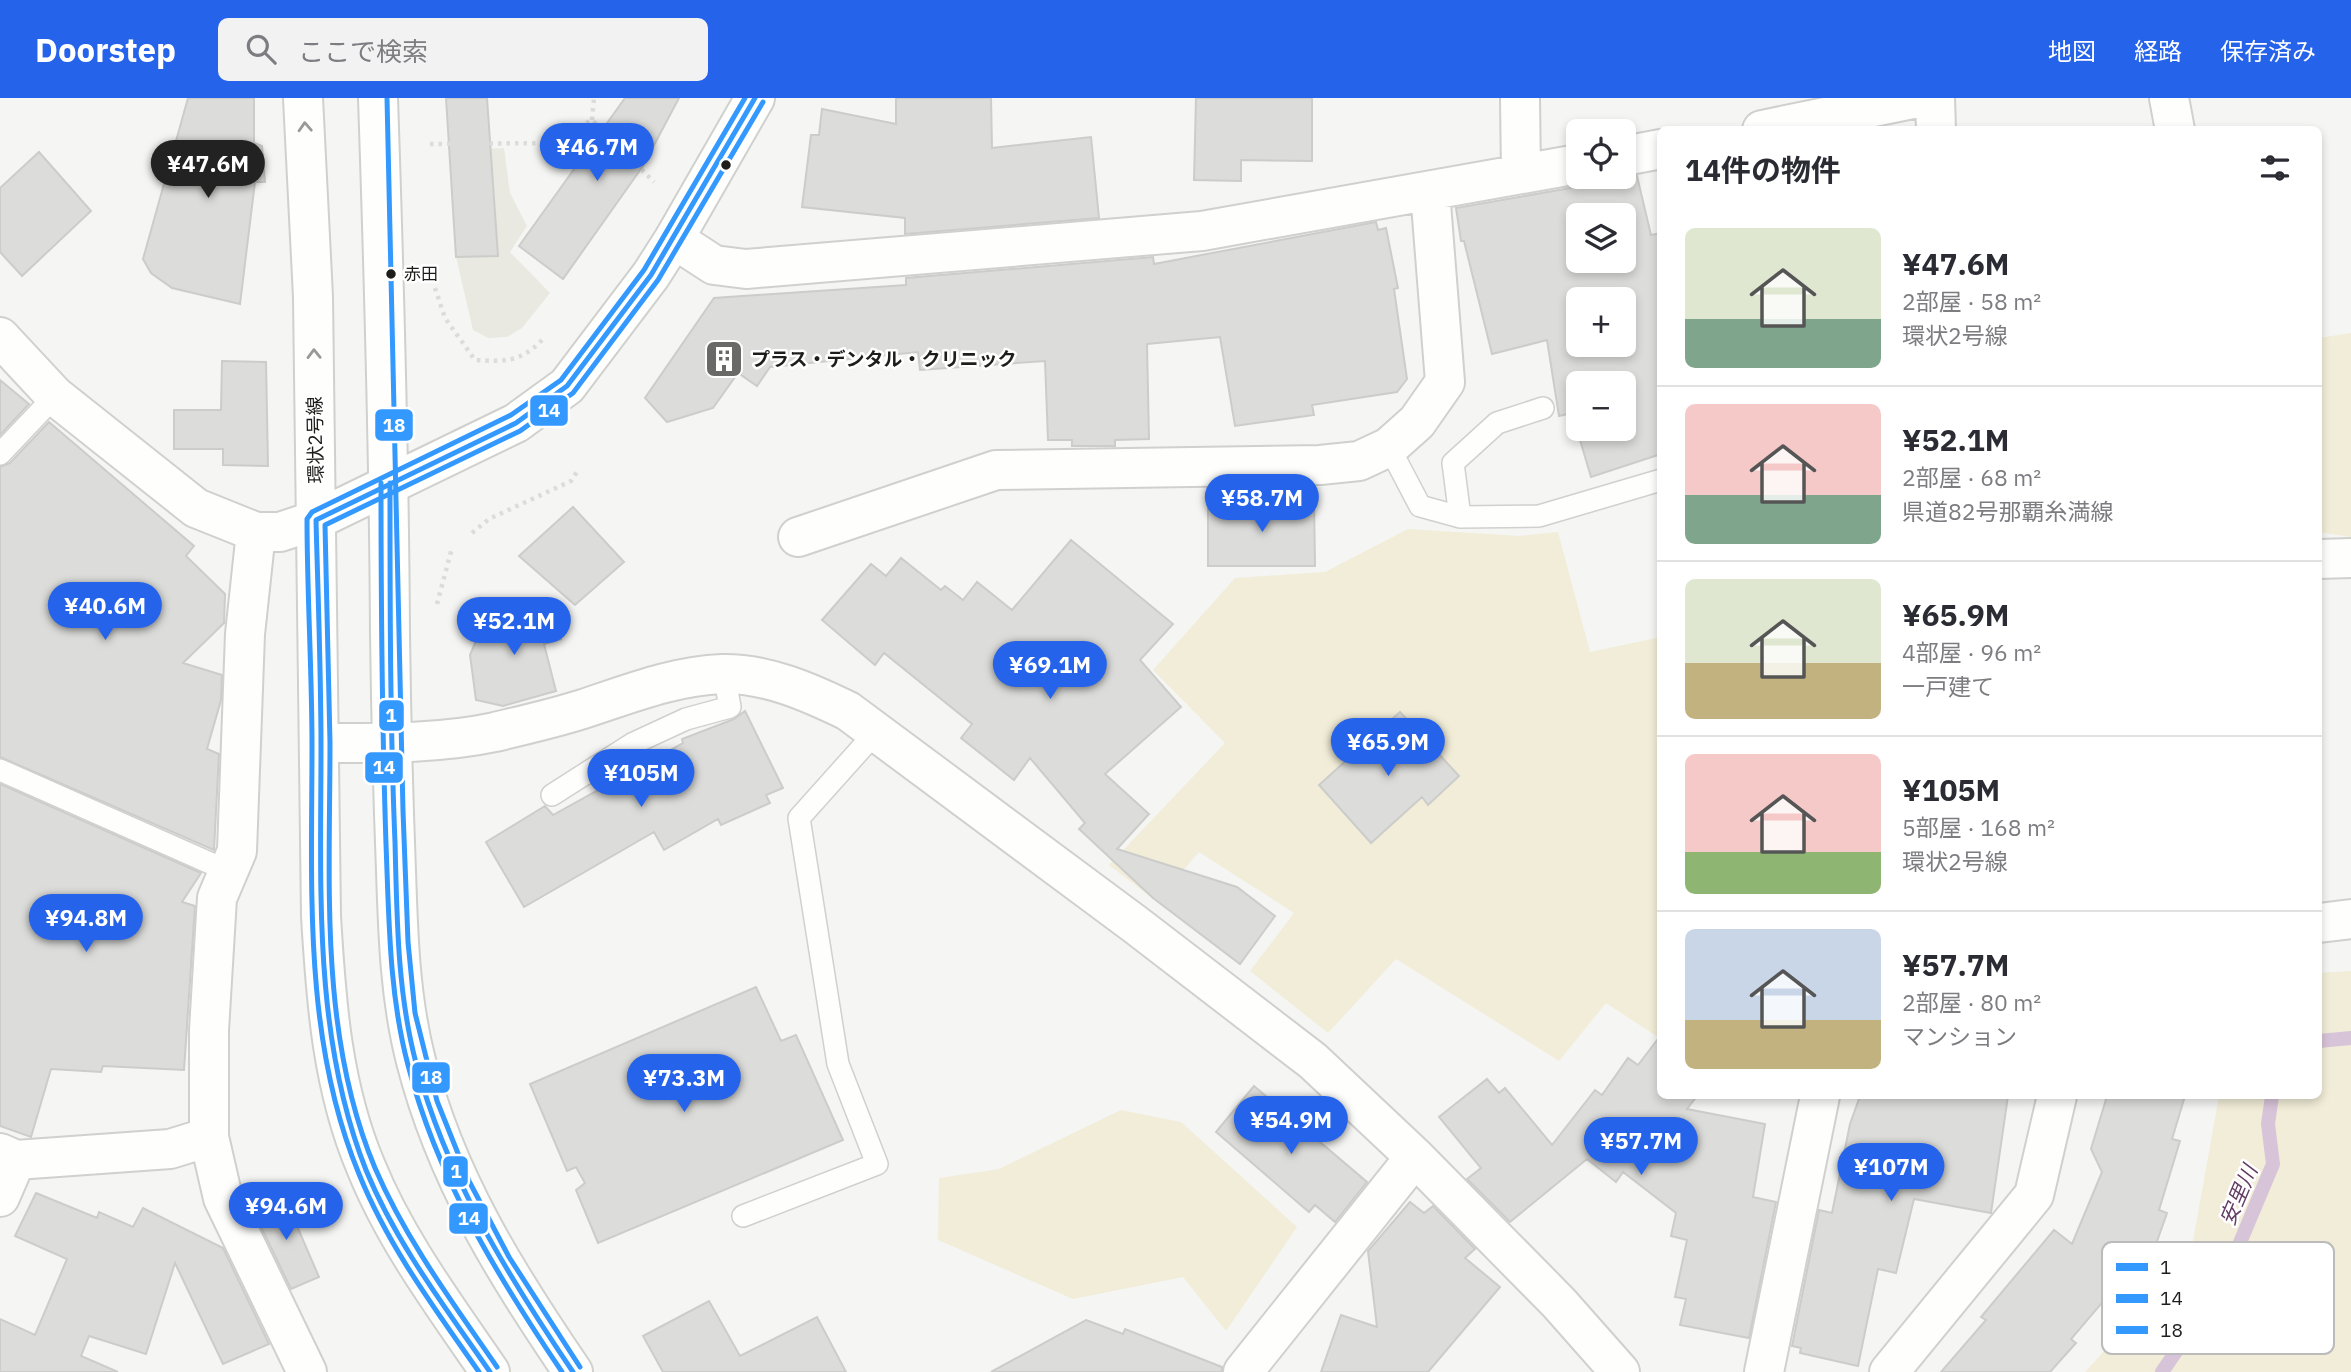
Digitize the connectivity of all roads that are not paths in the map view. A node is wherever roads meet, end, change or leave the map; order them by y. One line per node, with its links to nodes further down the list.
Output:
1 (303, 98): 25 (street, 環状2号線, one-way to 1)
2 (378, 98): 23 (street)
3 (755, 98): 16 (street)
4 (1520, 98): 14 (street)
5 (1918, 98): 8 (street)
6 (1936, 98): 9 (street)
7 (2169, 98): 10 (street)
8 (1782, 126)
9 (1936, 126)
10 (2174, 126)
11 (1657, 150): 12 (street)
12 (1636, 154)
13 (1566, 166): 14 (street)
14 (1521, 174): 15 (street)
15 (1430, 191): 16 (street); 20 (street)
16 (674, 239): 23 (street)
17 (0, 337): 18 (street)
18 (55, 396): 21 (lane); 26 (street)
19 (1543, 408): 24 (lane)
20 (1389, 447): 24 (lane); 27 (street)
21 (0, 454)
22 (1657, 481): 24 (lane)
23 (390, 482): 25 (street); 33 (street)
24 (1460, 517)
25 (316, 520): 26 (street); 32 (street, 環状2号線)
26 (256, 532): 36 (street)
27 (798, 537)
28 (2351, 558): 29 (street)
29 (2322, 559)
30 (724, 674): 31 (street); 33 (street); 35 (lane)
31 (876, 732): 43 (street); 45 (lane)
32 (321, 743): 33 (street); 47 (street, 環状2号線)
33 (391, 743): 48 (street)
34 (0, 770): 36 (lane)
35 (552, 795)
36 (228, 871): 41 (street)
37 (2351, 919): 38 (street)
38 (2322, 923)
39 (1819, 1099): 51 (street)
40 (2056, 1099): 52 (street)
41 (209, 1137): 42 (street); 46 (street)
42 (8, 1156): 44 (street)
43 (1415, 1157): 49 (street); 50 (street)
44 (0, 1197)
45 (743, 1216)
46 (296, 1364)
47 (490, 1372)
48 (573, 1372)
49 (1243, 1372)
50 (1620, 1372)
51 (1764, 1372)
52 (1889, 1372)

